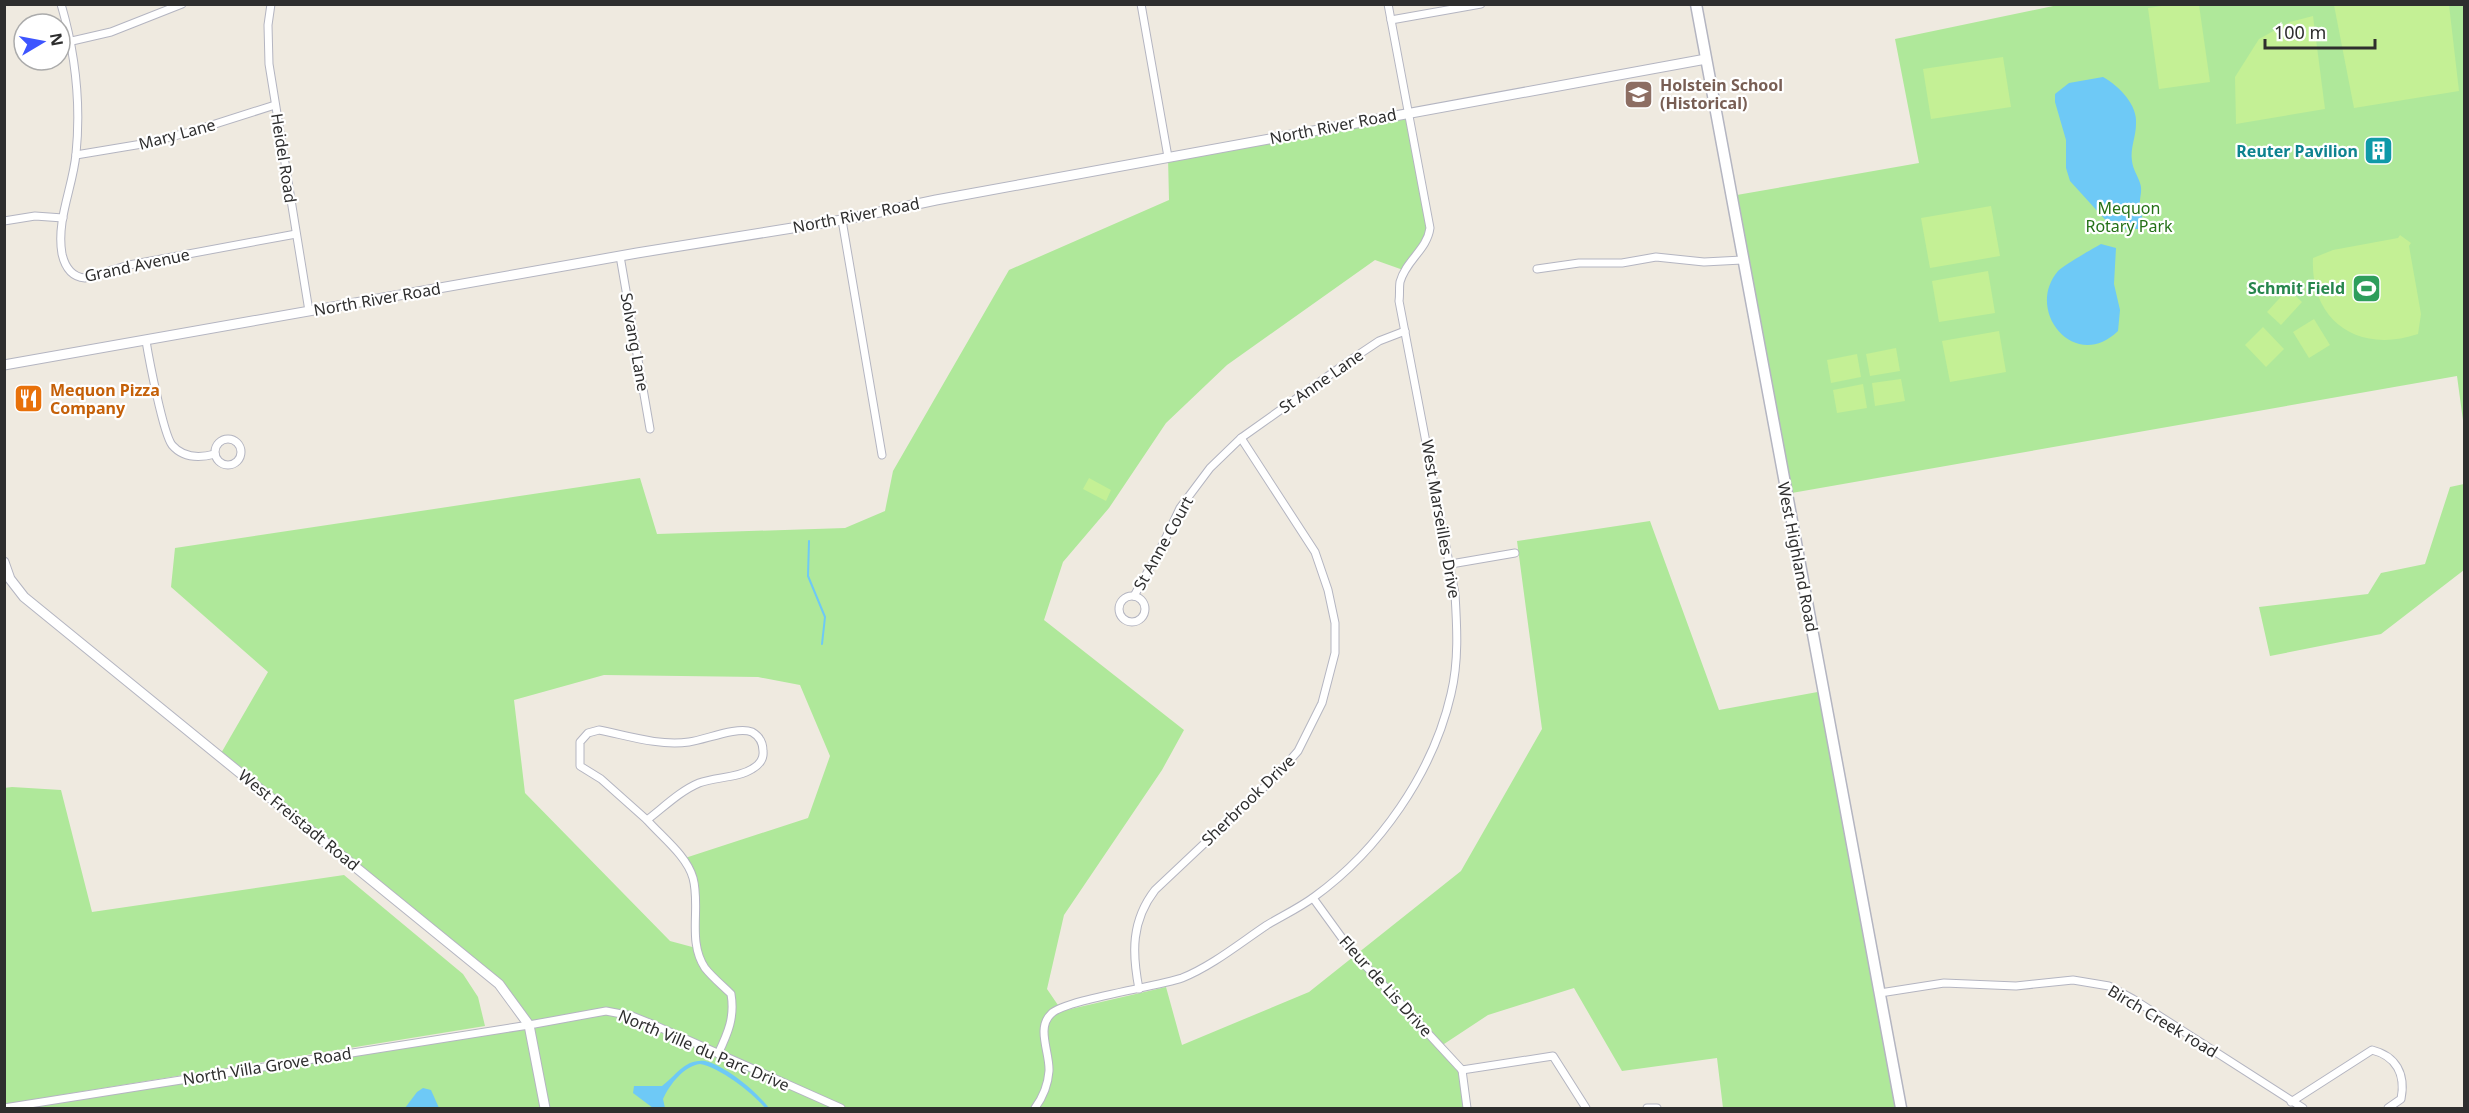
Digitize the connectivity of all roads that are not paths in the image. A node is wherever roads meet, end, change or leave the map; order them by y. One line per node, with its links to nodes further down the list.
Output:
1 (182, 4): 8 (street)
2 (271, 4): 10 (street, Heidel Road)
3 (1141, 4): 13 (street)
4 (1388, 4): 7 (street, West Marseilles Drive)
5 (1481, 4): 7 (street)
6 (1696, 4): 9 (main road, West Highland Road)
7 (1391, 20): 11 (street, West Marseilles Drive)
8 (72, 41): 12 (street, Grand Avenue)
9 (1706, 58): 11 (street, North River Road); 19 (main road, West Highland Road)
10 (275, 105): 12 (street, Mary Lane); 17 (street, Heidel Road)
11 (1408, 112): 13 (street, North River Road); 22 (street, West Marseilles Drive)
12 (76, 155): 14 (street, Grand Avenue)
13 (1168, 157): 15 (street, North River Road)
14 (63, 218): 16 (street); 17 (street, Grand Avenue)
15 (842, 220): 18 (street, North River Road); 28 (street)
16 (4, 221)
17 (296, 234): 21 (street, Heidel Road)
18 (620, 256): 21 (street, North River Road); 25 (street, Solvang Lane)
19 (1742, 260): 20 (street); 36 (main road, West Highland Road)
20 (1537, 269)
21 (309, 311): 23 (street, North River Road)
22 (1405, 331): 26 (street, St Anne Lane); 31 (street, West Marseilles Drive)
23 (146, 341): 24 (street, North River Road); 27 (street)
24 (4, 365)
25 (650, 429)
26 (1241, 438): 32 (street, St Anne Court); 35 (street, Sherbrook Drive)
27 (215, 454)
28 (882, 456)
29 (1515, 553): 31 (street)
30 (4, 562): 37 (street, West Freistadt Road)
31 (1451, 564): 34 (street, West Marseilles Drive)
32 (1134, 596)
33 (647, 820): 33 (street); 38 (street)
34 (1313, 898): 35 (street, West Marseilles Drive); 39 (street, Fleur de Lis Drive)
35 (1139, 989): 44 (street, West Marseilles Drive)
36 (1880, 993): 40 (street, Birch Creek road); 49 (main road, West Highland Road)
37 (529, 1026): 38 (street, North Ville du Parc Drive); 41 (street, North Villa Grove Road); 42 (street, West Freistadt Road)
38 (718, 1054): 43 (street, North Ville du Parc Drive)
39 (1462, 1070): 45 (street); 46 (street)
40 (2291, 1102): 50 (street, Birch Creek road); 51 (street)
41 (4, 1108)
42 (545, 1108)
43 (841, 1108)
44 (1035, 1108)
45 (1467, 1108)
46 (1586, 1108)
47 (1647, 1108): 48 (street)
48 (1657, 1108)
49 (1901, 1108)
50 (2303, 1108)
51 (2388, 1108)

